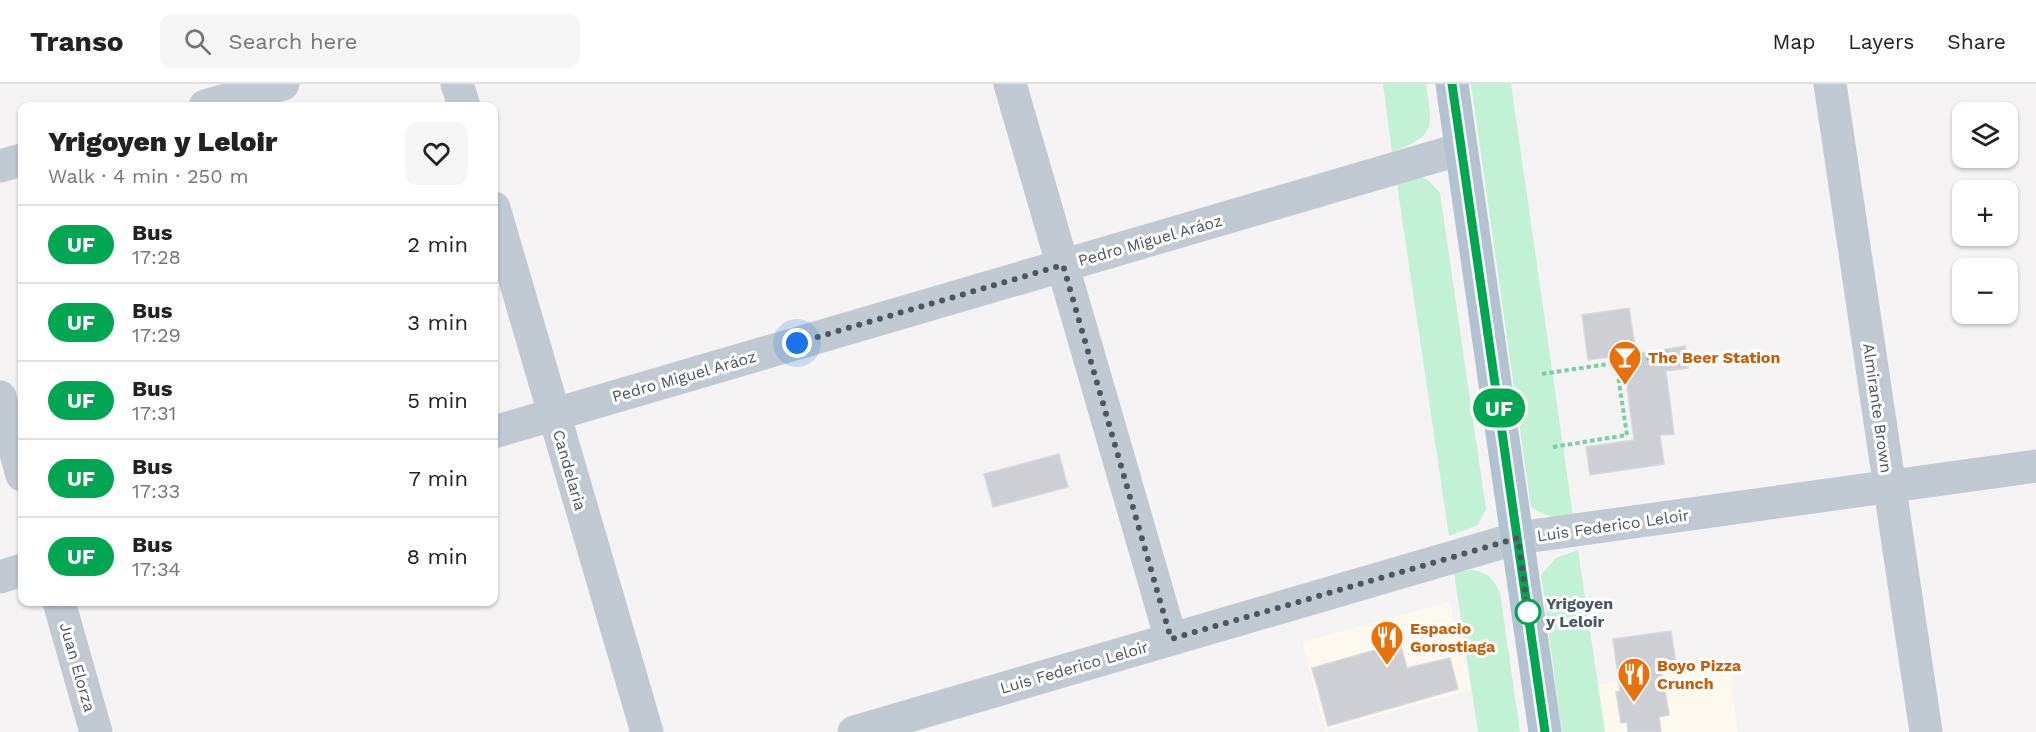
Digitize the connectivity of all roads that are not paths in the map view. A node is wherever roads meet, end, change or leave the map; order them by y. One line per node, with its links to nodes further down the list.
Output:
1 (283, 84): 6 (street)
2 (457, 84): 7 (street)
3 (1010, 84): 12 (street)
4 (1452, 84): 8 (main road)
5 (1830, 84): 18 (street, Almirante Brown)
6 (219, 102)
7 (463, 102)
8 (1461, 149): 12 (street, Pedro Miguel Aráoz); 19 (main road)
9 (18, 161): 10 (street)
10 (0, 166)
11 (498, 222): 14 (street, Candelaria)
12 (1063, 265): 14 (street, Pedro Miguel Aráoz); 23 (street)
13 (0, 397): 16 (street)
14 (554, 414): 15 (street, Pedro Miguel Aráoz); 25 (street, Candelaria)
15 (498, 431)
16 (18, 461)
17 (2036, 466): 18 (street, Luis Federico Leloir)
18 (1890, 486): 19 (street, Luis Federico Leloir); 28 (street, Almirante Brown)
19 (1518, 538): 23 (street, Luis Federico Leloir); 27 (main road)
20 (18, 571): 21 (street)
21 (0, 576)
22 (60, 606): 24 (street, Juan Elorza)
23 (1171, 639): 26 (street, Luis Federico Leloir)
24 (96, 732)
25 (646, 732)
26 (854, 732)
27 (1545, 732)
28 (1926, 732)

